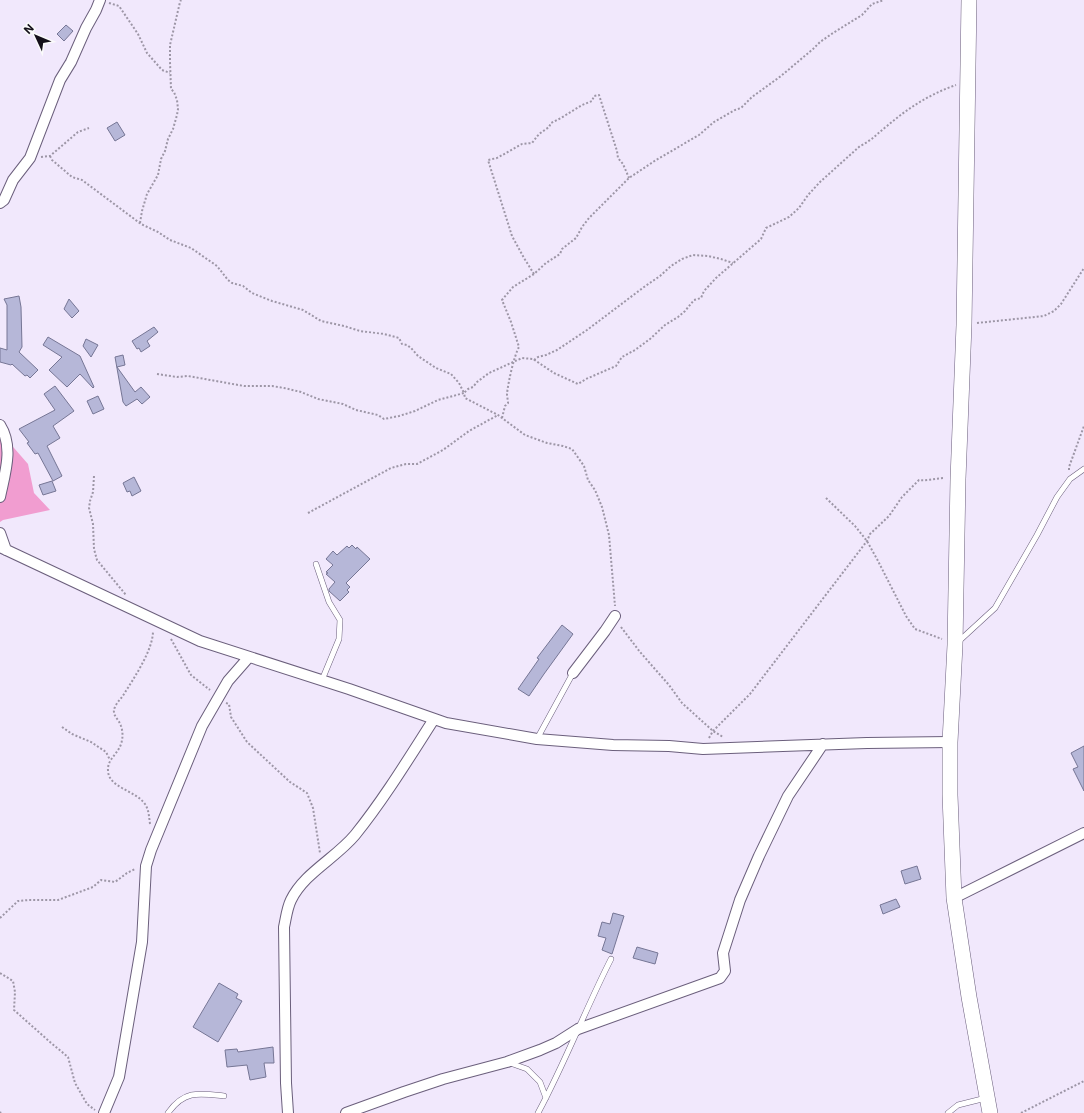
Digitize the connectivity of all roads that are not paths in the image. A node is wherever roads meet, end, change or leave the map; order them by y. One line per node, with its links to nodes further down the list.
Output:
1 (100, 0): 3 (street)
2 (969, 0): 11 (street)
3 (0, 203)
4 (0, 425): 6 (street)
5 (1084, 469): 11 (lane)
6 (0, 497)
7 (0, 533): 8 (street)
8 (3, 549): 12 (street)
9 (316, 564): 14 (lane)
10 (615, 616): 13 (street)
11 (954, 645): 17 (street)
12 (249, 657): 14 (street); 27 (street)
13 (574, 673): 16 (lane)
14 (322, 680): 15 (street)
15 (434, 719): 16 (street); 29 (street)
16 (537, 739): 18 (street)
17 (950, 742): 18 (street); 20 (street)
18 (823, 744): 22 (street)
19 (1084, 833): 20 (street)
20 (954, 898): 26 (street)
21 (611, 959): 22 (lane)
22 (578, 1030): 23 (street); 25 (lane)
23 (507, 1062): 25 (lane); 30 (street)
24 (224, 1096): 28 (lane)
25 (546, 1098): 31 (lane)
26 (987, 1098): 32 (lane); 33 (street)
27 (104, 1113)
28 (168, 1113)
29 (288, 1113)
30 (346, 1113)
31 (538, 1113)
32 (948, 1113)
33 (990, 1113)

